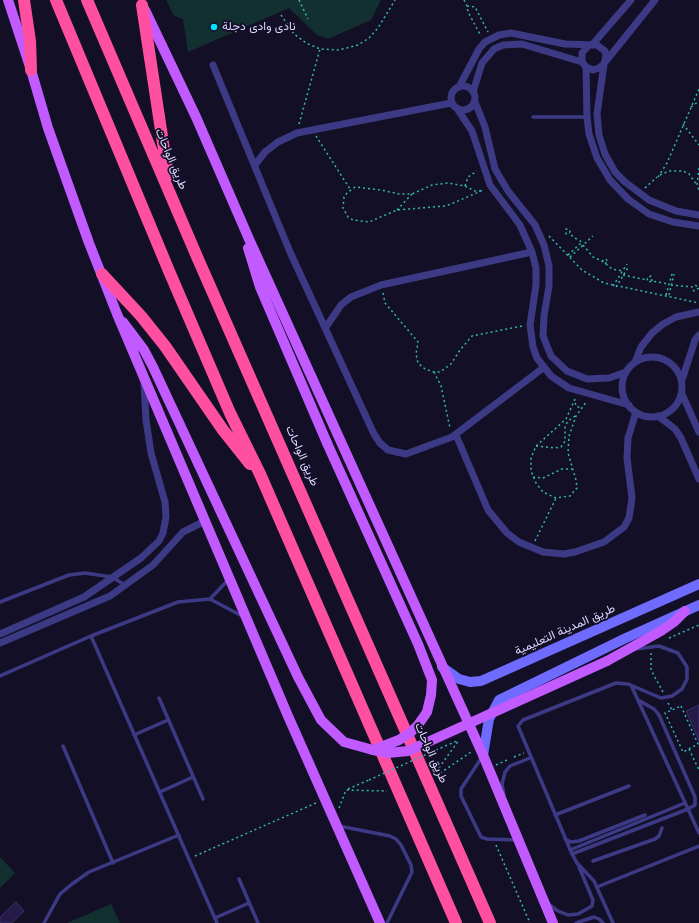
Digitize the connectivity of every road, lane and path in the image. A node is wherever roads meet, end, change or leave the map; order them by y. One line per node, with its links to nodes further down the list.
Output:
1 (8, 0): 21 (main road)
2 (24, 0): 21 (highway)
3 (56, 0): 102 (highway)
4 (87, 0): 47 (highway, طريق الواحات)
5 (299, 0): 13 (path)
6 (395, 0): 17 (path)
7 (464, 0): 11 (path)
8 (631, 0): 16 (street)
9 (655, 0): 18 (street)
10 (142, 2): 47 (highway); 58 (main road)
11 (468, 6): 14 (path); 15 (path)
12 (281, 15): 17 (path)
13 (308, 19)
14 (491, 38): 15 (street); 16 (street)
15 (485, 42): 22 (street)
16 (590, 45): 18 (street); 19 (street)
17 (320, 49): 34 (path)
18 (605, 63): 19 (street); 48 (street)
19 (584, 64): 24 (street); 31 (street)
20 (213, 65): 36 (street)
21 (31, 70): 65 (main road)
22 (459, 86): 24 (street); 27 (street)
23 (699, 89): 28 (path)
24 (473, 92): 26 (street)
25 (699, 101): 28 (path)
26 (475, 102): 29 (street); 38 (street)
27 (452, 103): 29 (street); 33 (street)
28 (690, 107): 32 (path)
29 (458, 110): 39 (street)
30 (532, 117): 31 (lane)
31 (587, 117): 53 (street)
32 (683, 124): 35 (path); 40 (path)
33 (311, 130): 34 (street); 44 (path)
34 (297, 133): 36 (street)
35 (699, 145)
36 (255, 165): 81 (street)
37 (699, 168): 41 (path)
38 (495, 169): 39 (street); 55 (street)
39 (484, 171): 42 (street); 43 (path)
40 (658, 177): 41 (path); 48 (path)
41 (697, 184): 45 (path)
42 (490, 185): 46 (path); 60 (street)
43 (465, 186): 46 (path); 49 (path)
44 (350, 189): 49 (path); 50 (path)
45 (699, 190)
46 (481, 191): 50 (path)
47 (170, 193): 145 (highway, طريق الواحات)
48 (639, 193): 51 (street)
49 (412, 194): 50 (path)
50 (397, 210)
51 (676, 211): 52 (street); 53 (street)
52 (699, 215)
53 (673, 222): 54 (street)
54 (699, 226)
55 (539, 231): 61 (path); 80 (street)
56 (570, 234): 61 (path)
57 (593, 236): 59 (path)
58 (248, 239): 129 (main road); 140 (main road, bridge)
59 (583, 245): 61 (path); 62 (path)
60 (532, 252): 70 (street); 79 (street)
61 (569, 256): 72 (path)
62 (602, 261): 63 (path); 63 (path)
63 (606, 264): 64 (path)
64 (622, 271): 66 (path); 72 (path)
65 (102, 274): 78 (main road); 102 (highway)
66 (623, 275): 67 (path); 73 (path)
67 (647, 280): 68 (path); 68 (path)
68 (652, 281): 69 (path)
69 (669, 284): 71 (path); 75 (path)
70 (380, 285): 81 (street); 85 (path)
71 (671, 285): 74 (path); 75 (path)
72 (613, 286): 73 (path)
73 (616, 286): 75 (path)
74 (692, 287)
75 (667, 295): 76 (path)
76 (699, 303)
77 (699, 312): 83 (street)
78 (117, 314): 88 (main road); 140 (main road)
79 (530, 325): 80 (street); 84 (street); 85 (path)
80 (542, 325): 86 (street)
81 (326, 327): 99 (street)
82 (699, 335): 87 (street)
83 (635, 362): 86 (street); 87 (street)
84 (543, 368): 89 (street); 99 (street)
85 (434, 372): 99 (path)
86 (626, 372): 93 (street)
87 (682, 380): 90 (street)
88 (144, 381): 106 (main road); 108 (street)
89 (576, 390): 91 (street); 92 (path)
90 (682, 394): 97 (street); 98 (street)
91 (592, 395): 93 (street); 94 (path)
92 (574, 402): 94 (path); 100 (path)
93 (629, 404): 95 (street)
94 (582, 407): 96 (path)
95 (636, 412): 97 (street); 107 (street)
96 (576, 416): 100 (path); 101 (path)
97 (658, 416): 104 (street)
98 (699, 432)
99 (454, 436): 107 (street)
100 (536, 446): 103 (path)
101 (572, 469): 103 (path); 105 (path)
102 (260, 474): 149 (highway)
103 (533, 477): 105 (path)
104 (699, 479)
105 (556, 498): 107 (path)
106 (205, 520): 109 (main road); 111 (street)
107 (532, 549)
108 (112, 577): 111 (lane); 113 (lane); 119 (street)
109 (229, 579): 112 (lane); 116 (main road)
110 (697, 583): 117 (street, طريق المدينة التعليمية)
111 (125, 585): 121 (street)
112 (210, 599): 116 (lane); 122 (lane)
113 (0, 602)
114 (699, 605): 115 (street)
115 (685, 611): 123 (street); 126 (main road)
116 (247, 618): 151 (main road)
117 (618, 621): 123 (street); 129 (street, طريق المدينة التعليمية)
118 (699, 625): 125 (path)
119 (18, 626): 120 (street); 121 (street)
120 (0, 634)
121 (22, 634): 124 (street)
122 (91, 636): 130 (lane); 137 (lane)
123 (626, 638): 141 (street)
124 (0, 643)
125 (652, 646): 126 (lane); 127 (path); 133 (lane)
126 (625, 651): 140 (main road, bridge)
127 (651, 654): 128 (path); 133 (path)
128 (655, 654)
129 (442, 666): 141 (main road)
130 (0, 676)
131 (631, 685): 133 (lane); 134 (lane); 142 (lane)
132 (159, 698): 136 (lane)
133 (666, 698): 135 (path)
134 (638, 700): 152 (lane); 153 (lane)
135 (672, 710): 139 (path); 139 (path)
136 (168, 720): 137 (lane); 144 (lane)
137 (134, 735): 148 (lane)
138 (64, 746): 169 (lane)
139 (689, 749): 143 (path)
140 (373, 750)
141 (481, 751): 145 (path); 154 (main road); 161 (lane)
142 (530, 758): 154 (lane); 155 (lane)
143 (699, 770)
144 (193, 777): 148 (lane); 150 (lane)
145 (428, 781): 147 (path, bridge); 182 (highway, طريق الواحات)
146 (630, 786): 155 (lane)
147 (346, 790): 149 (path); 157 (path)
148 (160, 792): 160 (lane)
149 (399, 792): 181 (highway)
150 (203, 799)
151 (325, 799): 157 (main road); 167 (path)
152 (685, 802): 153 (lane); 165 (lane)
153 (688, 809): 159 (lane); 166 (lane)
154 (506, 811): 163 (main road)
155 (555, 815): 162 (lane)
156 (645, 815): 162 (lane)
157 (336, 822): 179 (main road); 180 (lane)
158 (662, 828): 168 (lane)
159 (699, 833)
160 (179, 835): 167 (lane); 169 (lane)
161 (494, 839): 163 (lane); 183 (path)
162 (565, 839): 165 (lane)
163 (518, 840): 173 (main road)
164 (699, 846): 172 (lane)
165 (570, 850): 166 (lane)
166 (572, 854): 170 (lane)
167 (190, 859): 175 (lane)
168 (593, 861)
169 (113, 863): 176 (lane)
170 (578, 865): 172 (lane); 173 (lane)
171 (238, 879): 174 (lane)
172 (597, 887): 187 (lane)
173 (544, 901): 184 (main road)
174 (249, 902): 175 (lane); 178 (lane)
175 (215, 918): 177 (lane)
176 (44, 923)
177 (217, 923)
178 (258, 923)
179 (380, 923)
180 (387, 923)
181 (456, 923)
182 (490, 923)
183 (530, 923)
184 (554, 923)
185 (576, 923): 186 (lane)
186 (603, 923)
187 (613, 923)

